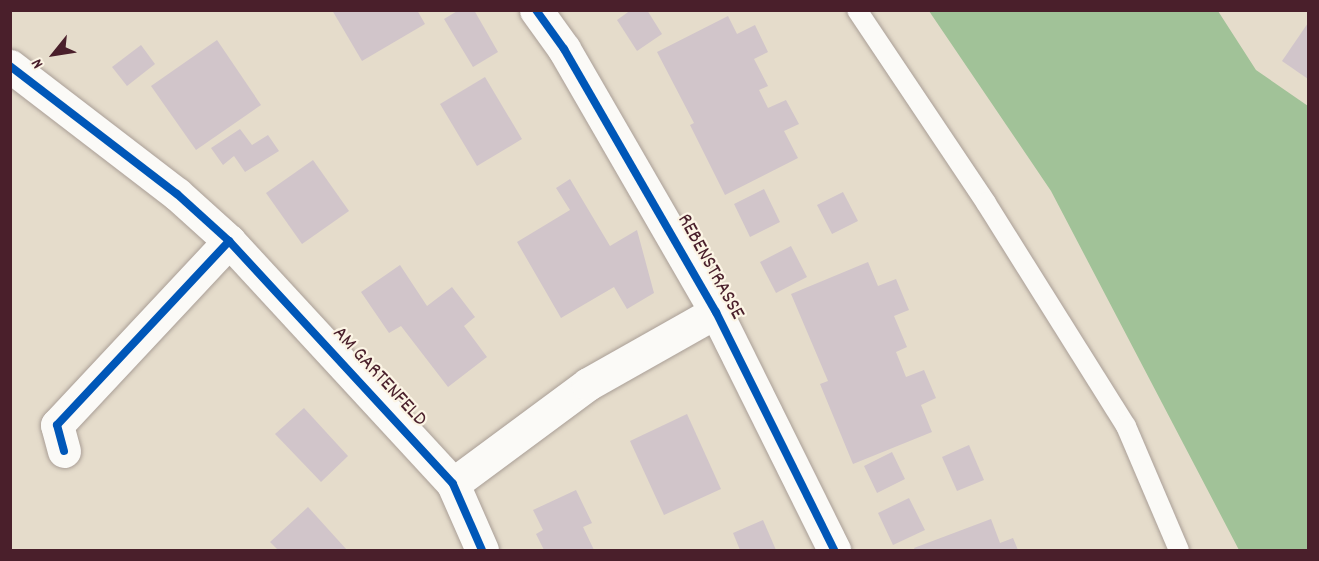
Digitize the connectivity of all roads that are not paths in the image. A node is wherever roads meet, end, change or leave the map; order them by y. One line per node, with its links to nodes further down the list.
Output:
1 (536, 10): 5 (street, REBENSTRASSE)
2 (857, 10): 10 (lane)
3 (10, 66): 4 (street, AM GARTENFELD)
4 (229, 241): 6 (street); 7 (street, AM GARTENFELD)
5 (716, 312): 7 (street, REBENSTRASSE); 9 (street, REBENSTRASSE)
6 (64, 451)
7 (453, 484): 8 (street, AM GARTENFELD)
8 (482, 550)
9 (834, 550)
10 (1179, 550)

